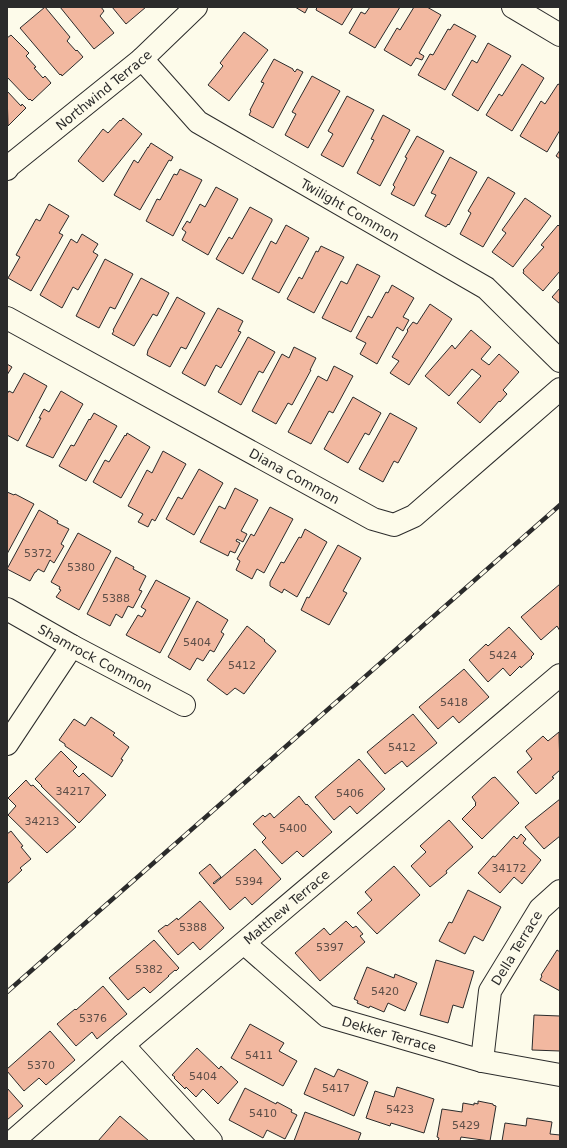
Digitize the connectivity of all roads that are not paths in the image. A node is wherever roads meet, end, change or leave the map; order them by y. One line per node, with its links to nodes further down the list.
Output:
1 (196, 7): 4 (street, Northwind Terrace)
2 (513, 7): 3 (street)
3 (560, 35)
4 (142, 59): 5 (street, Northwind Terrace); 7 (street, Twilight Common)
5 (8, 167)
6 (7, 318): 8 (street, Diana Common)
7 (560, 361)
8 (560, 389)
9 (7, 609): 10 (street, Shamrock Common)
10 (72, 646): 12 (street, Shamrock Common); 13 (street)
11 (560, 675): 15 (street, Matthew Terrace)
12 (184, 705)
13 (7, 744)
14 (560, 891): 17 (street, Della Terrace)
15 (244, 944): 16 (street, Matthew Terrace); 17 (street, Dekker Terrace)
16 (123, 1046): 19 (street, Matthew Terrace); 20 (street)
17 (482, 1061): 18 (street, Dekker Terrace)
18 (560, 1075)
19 (13, 1141)
20 (211, 1141)

